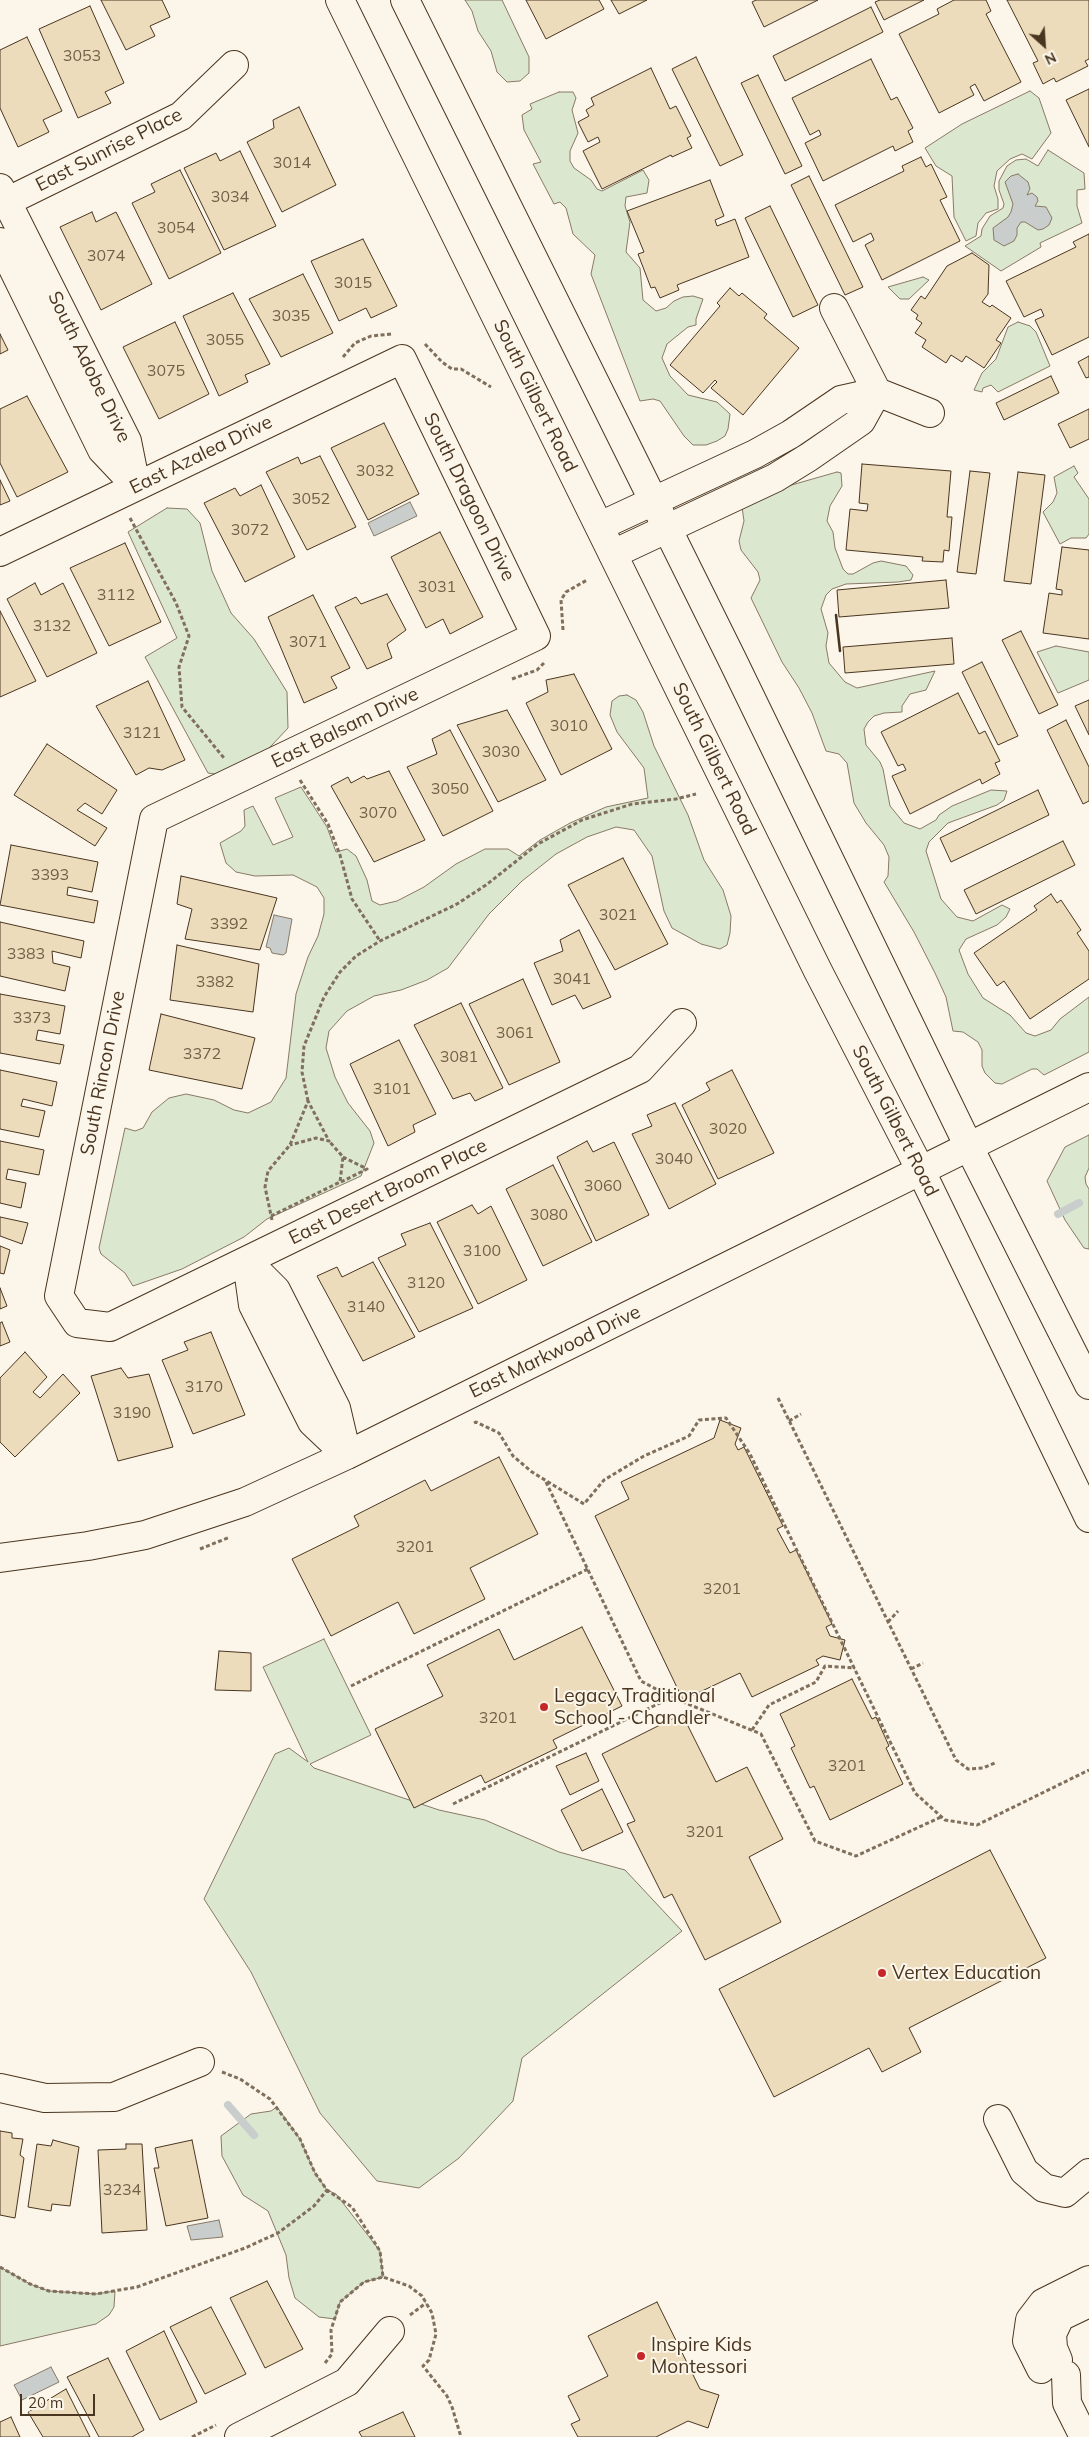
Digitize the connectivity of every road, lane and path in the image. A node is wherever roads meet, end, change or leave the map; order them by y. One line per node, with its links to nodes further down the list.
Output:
1 (340, 0): 12 (street, South Gilbert Road)
2 (405, 0): 11 (street)
3 (234, 66): 4 (street, East Sunrise Place)
4 (2, 198): 10 (street, South Adobe Drive)
5 (0, 242): 10 (street, South Adobe Drive)
6 (834, 308): 8 (street)
7 (402, 359): 10 (street, East Azalea Drive); 16 (street, South Dragoon Drive)
8 (877, 392): 9 (street); 11 (street); 13 (street)
9 (930, 413)
10 (126, 491): 14 (street, East Azalea Drive); 17 (path)
11 (654, 502): 12 (street); 13 (street)
12 (600, 526): 15 (street, South Gilbert Road)
13 (666, 529): 15 (street); 27 (street)
14 (0, 552)
15 (613, 554): 29 (street, South Gilbert Road)
16 (536, 636): 17 (street, East Balsam Drive)
17 (241, 778): 20 (street, East Balsam Drive)
18 (300, 780): 21 (path)
19 (696, 794): 21 (path)
20 (154, 819): 34 (street, South Rincon Drive)
21 (380, 941): 24 (path)
22 (682, 1023): 32 (street, East Desert Broom Place)
23 (1089, 1087): 27 (street, East Markwood Drive)
24 (308, 1101): 25 (path); 26 (path)
25 (329, 1141): 26 (path); 28 (path)
26 (290, 1145): 31 (path)
27 (969, 1147): 29 (street, East Markwood Drive); 35 (street)
28 (343, 1157): 30 (path); 30 (path)
29 (921, 1171): 40 (street, East Markwood Drive); 42 (street, South Gilbert Road)
30 (340, 1182): 31 (path)
31 (271, 1216): 32 (path)
32 (283, 1243): 33 (street, East Desert Broom Place)
33 (247, 1261): 34 (street, East Desert Broom Place); 40 (street)
34 (77, 1323)
35 (1089, 1386)
36 (778, 1398): 38 (path)
37 (802, 1414): 38 (path)
38 (789, 1421): 48 (path)
39 (470, 1425): 41 (path)
40 (347, 1455): 45 (street, East Markwood Drive)
41 (546, 1480): 46 (path); 50 (path)
42 (1089, 1518)
43 (235, 1535): 44 (path)
44 (200, 1548)
45 (0, 1558)
46 (588, 1569): 52 (path); 53 (path)
47 (898, 1611): 48 (path)
48 (888, 1622): 51 (path)
49 (923, 1663): 51 (path)
50 (855, 1668): 54 (path); 58 (path)
51 (911, 1668): 55 (path)
52 (351, 1686)
53 (671, 1698): 54 (path); 57 (path)
54 (752, 1730): 58 (path)
55 (995, 1763)
56 (1089, 1770): 58 (path)
57 (453, 1804)
58 (941, 1817)
59 (200, 2062): 60 (street); 63 (path)
60 (0, 2088)
61 (998, 2119): 64 (street)
62 (1089, 2173): 64 (street)
63 (328, 2190): 65 (path); 66 (path)
64 (1077, 2193)
65 (0, 2267)
66 (383, 2277): 70 (path); 74 (path)
67 (1089, 2280): 71 (street)
68 (1089, 2303): 71 (street)
69 (390, 2331): 72 (street)
70 (322, 2367)
71 (1053, 2372): 75 (street)
72 (228, 2431): 73 (path)
73 (192, 2437)
74 (461, 2437)
75 (1084, 2437)

